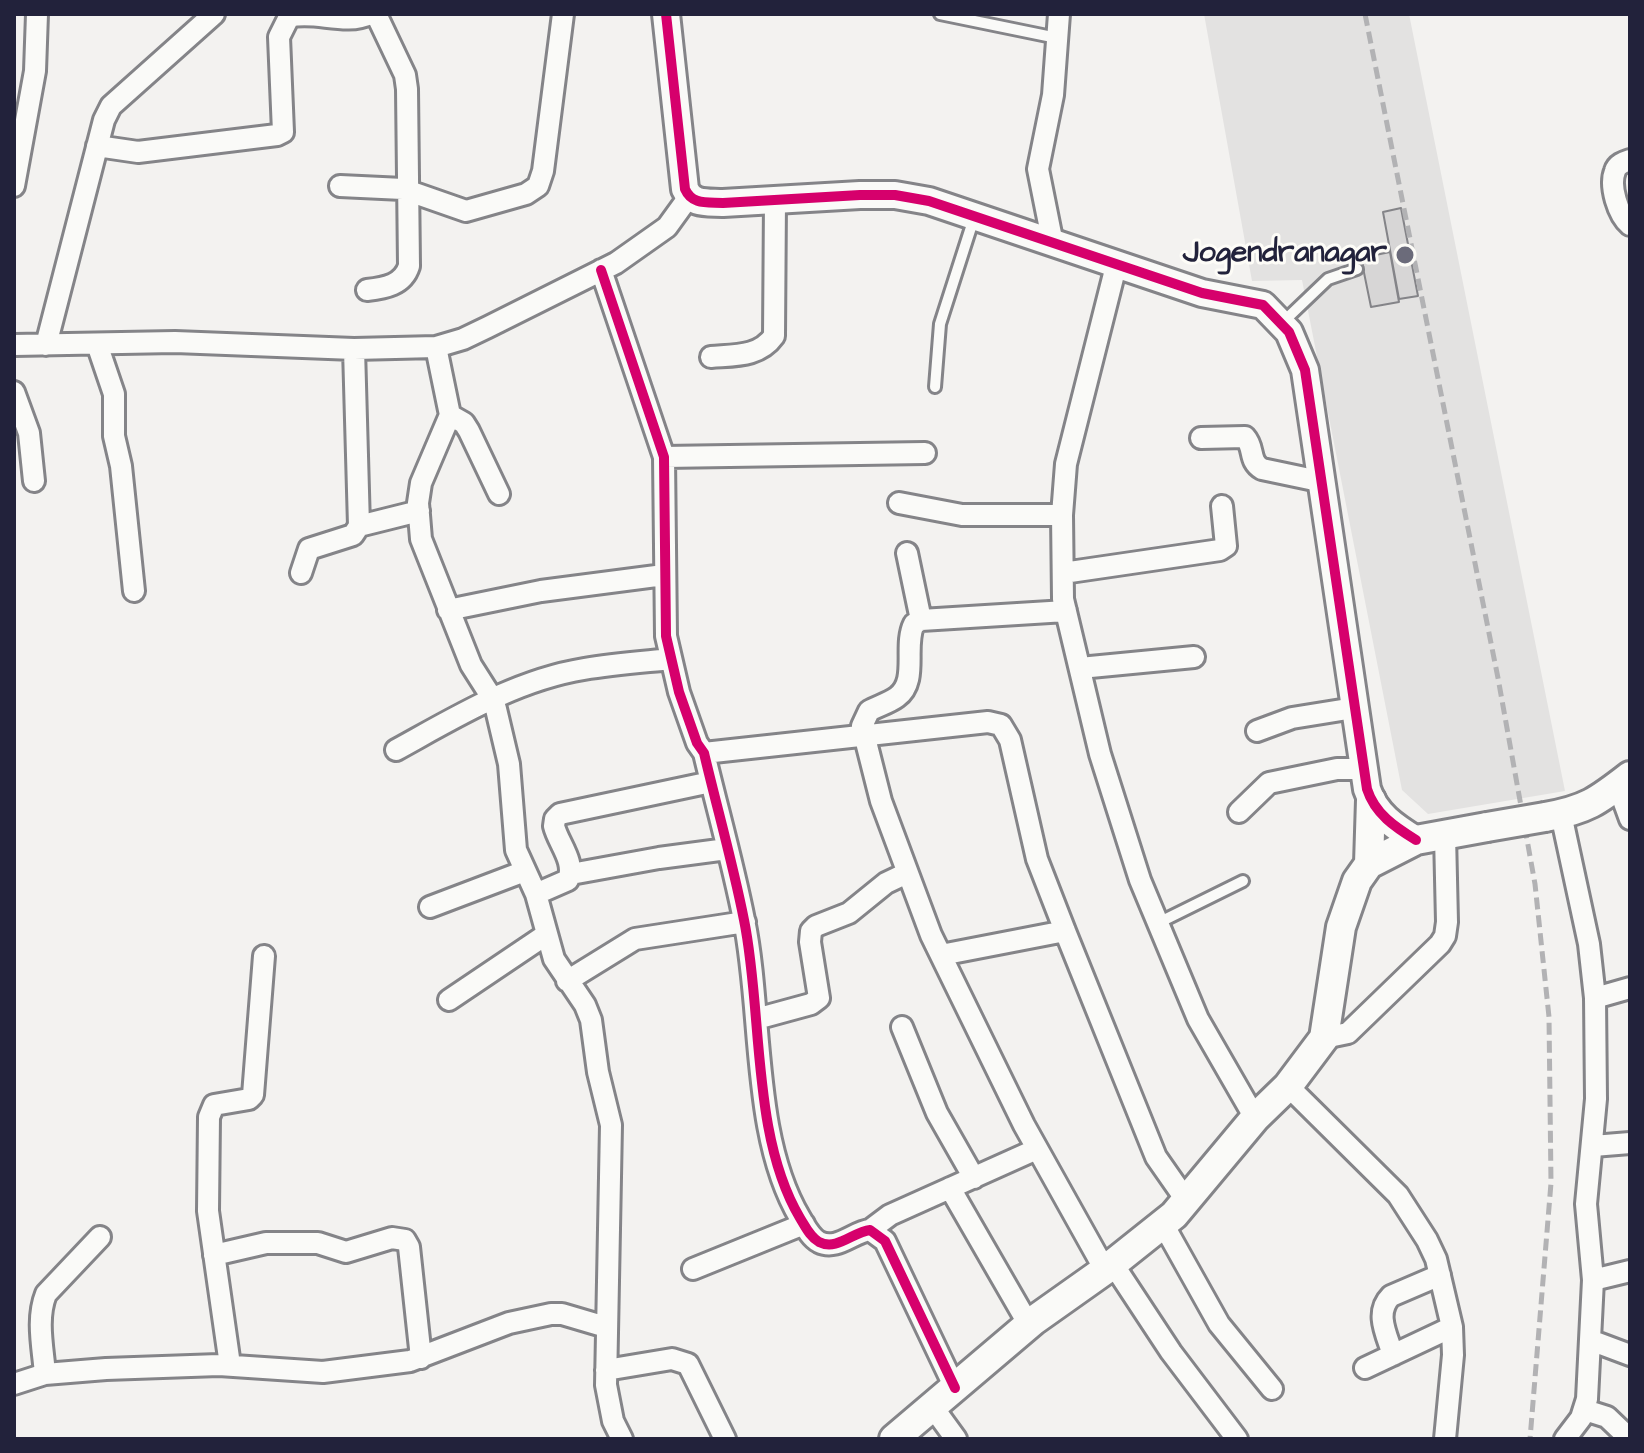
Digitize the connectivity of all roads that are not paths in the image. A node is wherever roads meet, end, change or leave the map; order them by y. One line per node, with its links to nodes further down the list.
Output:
1 (37, 14): 9 (street)
2 (214, 14): 10 (street)
3 (373, 14): 10 (street); 14 (street)
4 (563, 14): 14 (street)
5 (666, 14): 15 (street)
6 (940, 14): 8 (lane)
7 (1059, 14): 8 (street)
8 (1057, 38): 19 (street)
9 (21, 110): 12 (street)
10 (97, 146): 27 (street)
11 (1630, 160): 18 (street)
12 (14, 186)
13 (340, 186): 14 (street)
14 (410, 191): 23 (street)
15 (688, 198): 16 (street); 22 (street)
16 (775, 201): 17 (street); 30 (street)
17 (975, 216): 19 (street); 31 (lane)
18 (1630, 225)
19 (1053, 244): 20 (street)
20 (1116, 266): 24 (street); 43 (street)
21 (1357, 269): 24 (lane)
22 (601, 270): 28 (street); 36 (street)
23 (367, 290)
24 (1283, 322): 38 (street)
25 (97, 344): 27 (street); 29 (street); 49 (street)
26 (14, 345): 27 (street)
27 (46, 345)
28 (436, 347): 29 (street); 33 (street)
29 (354, 349): 44 (street)
30 (711, 357)
31 (935, 387)
32 (14, 392): 37 (street)
33 (450, 415): 39 (street); 42 (street)
34 (1201, 438): 38 (street)
35 (925, 453): 36 (street)
36 (664, 457): 48 (street)
37 (34, 481)
38 (1319, 481): 57 (street)
39 (499, 494)
40 (899, 503): 43 (street)
41 (1222, 506): 47 (street)
42 (419, 511): 44 (street); 50 (street)
43 (1062, 515): 47 (street)
44 (359, 526): 46 (street)
45 (907, 553): 52 (street)
46 (301, 573)
47 (1063, 573): 51 (street)
48 (664, 575): 50 (street); 54 (street)
49 (134, 591)
50 (448, 610): 56 (street)
51 (1066, 611): 52 (street); 55 (street)
52 (921, 620): 59 (street)
53 (1194, 657): 55 (street)
54 (671, 659): 56 (street); 61 (street)
55 (1080, 668): 80 (street)
56 (492, 698): 60 (street); 73 (street)
57 (1354, 708): 58 (street); 62 (street)
58 (1257, 731)
59 (864, 736): 61 (street); 74 (street); 81 (street)
60 (396, 750)
61 (704, 753): 64 (street)
62 (1364, 769): 65 (street); 66 (street)
63 (1624, 781): 67 (main road); 68 (street)
64 (711, 782): 71 (street); 75 (street)
65 (1371, 800): 70 (street); 72 (main road)
66 (1239, 812)
67 (1553, 815): 69 (main road, bridge); 87 (street)
68 (1630, 819)
69 (1445, 835): 70 (main road); 91 (street)
70 (1416, 840): 72 (main road)
71 (727, 849): 75 (street); 79 (street)
72 (1369, 864): 91 (main road)
73 (525, 871): 77 (street); 78 (street)
74 (907, 873): 83 (street); 89 (street)
75 (571, 874): 77 (street)
76 (1243, 881): 80 (lane)
77 (536, 894): 82 (street)
78 (430, 907)
79 (745, 922): 85 (street); 89 (street)
80 (1158, 923): 93 (street)
81 (1065, 931): 83 (street); 99 (street)
82 (547, 934): 85 (street); 88 (street)
83 (941, 955): 96 (street)
84 (264, 956): 104 (street)
85 (567, 981): 111 (street)
86 (1630, 988): 87 (street)
87 (1595, 998): 95 (street)
88 (449, 1000)
89 (756, 1019): 100 (street)
90 (902, 1027): 97 (street)
91 (1324, 1038): 92 (main road)
92 (1288, 1086): 93 (main road); 108 (street)
93 (1255, 1118): 99 (main road)
94 (1630, 1143): 95 (street)
95 (1593, 1146): 109 (street)
96 (1037, 1149): 97 (street); 105 (street)
97 (974, 1178): 98 (street)
98 (950, 1188): 102 (street); 110 (street)
99 (1186, 1200): 101 (main road)
100 (804, 1224): 102 (street); 106 (street)
101 (1163, 1224): 105 (main road); 123 (street)
102 (870, 1230): 122 (street)
103 (100, 1237): 120 (street)
104 (214, 1255): 116 (street); 117 (street)
105 (1109, 1267): 110 (main road); 130 (street)
106 (693, 1269)
107 (1630, 1271): 109 (street)
108 (1440, 1275): 112 (street); 114 (street)
109 (1593, 1280): 113 (street)
110 (1029, 1325): 122 (main road)
111 (606, 1327): 116 (street); 119 (street)
112 (1452, 1327): 114 (street); 131 (street)
113 (1590, 1340): 115 (street); 125 (street)
114 (1393, 1355): 118 (street)
115 (1630, 1355)
116 (421, 1358): 117 (street)
117 (230, 1365): 120 (street)
118 (1365, 1368)
119 (606, 1370): 126 (street); 127 (street)
120 (45, 1374): 121 (street)
121 (14, 1384)
122 (955, 1388): 124 (main road)
123 (1272, 1389)
124 (932, 1406): 128 (main road); 129 (street)
125 (1585, 1410): 132 (street); 133 (street)
126 (622, 1439)
127 (725, 1439)
128 (894, 1439)
129 (956, 1439)
130 (1237, 1439)
131 (1445, 1439)
132 (1565, 1439)
133 (1630, 1439)

